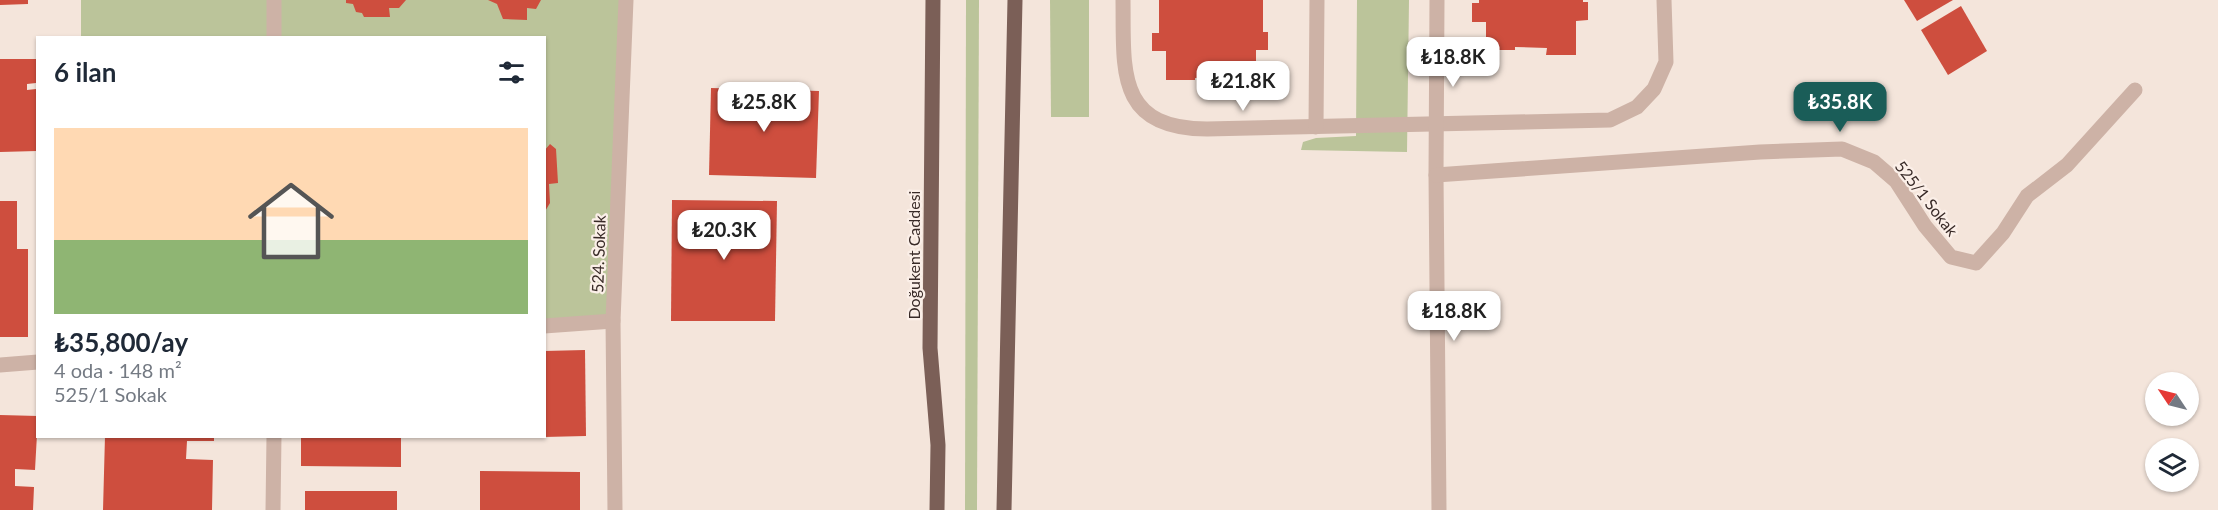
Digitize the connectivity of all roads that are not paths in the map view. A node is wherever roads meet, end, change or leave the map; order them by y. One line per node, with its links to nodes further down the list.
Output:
1 (274, 0): 9 (street)
2 (626, 0): 14 (street, 524. Sokak)
3 (933, 0): 21 (main road, Doğukent Caddesi)
4 (1015, 0): 22 (main road)
5 (1124, 0): 12 (street)
6 (1317, 0): 12 (street)
7 (1437, 0): 11 (street)
8 (1664, 0): 11 (street)
9 (274, 36)
10 (2136, 90): 13 (street, 525/1 Sokak)
11 (1436, 124): 12 (street); 13 (street)
12 (1316, 127)
13 (1436, 175): 23 (street)
14 (613, 321): 15 (street); 20 (street, 524. Sokak)
15 (546, 326)
16 (36, 362): 17 (street)
17 (0, 365)
18 (274, 438): 19 (street)
19 (273, 510)
20 (615, 510)
21 (937, 510)
22 (1004, 510)
23 (1439, 510)

